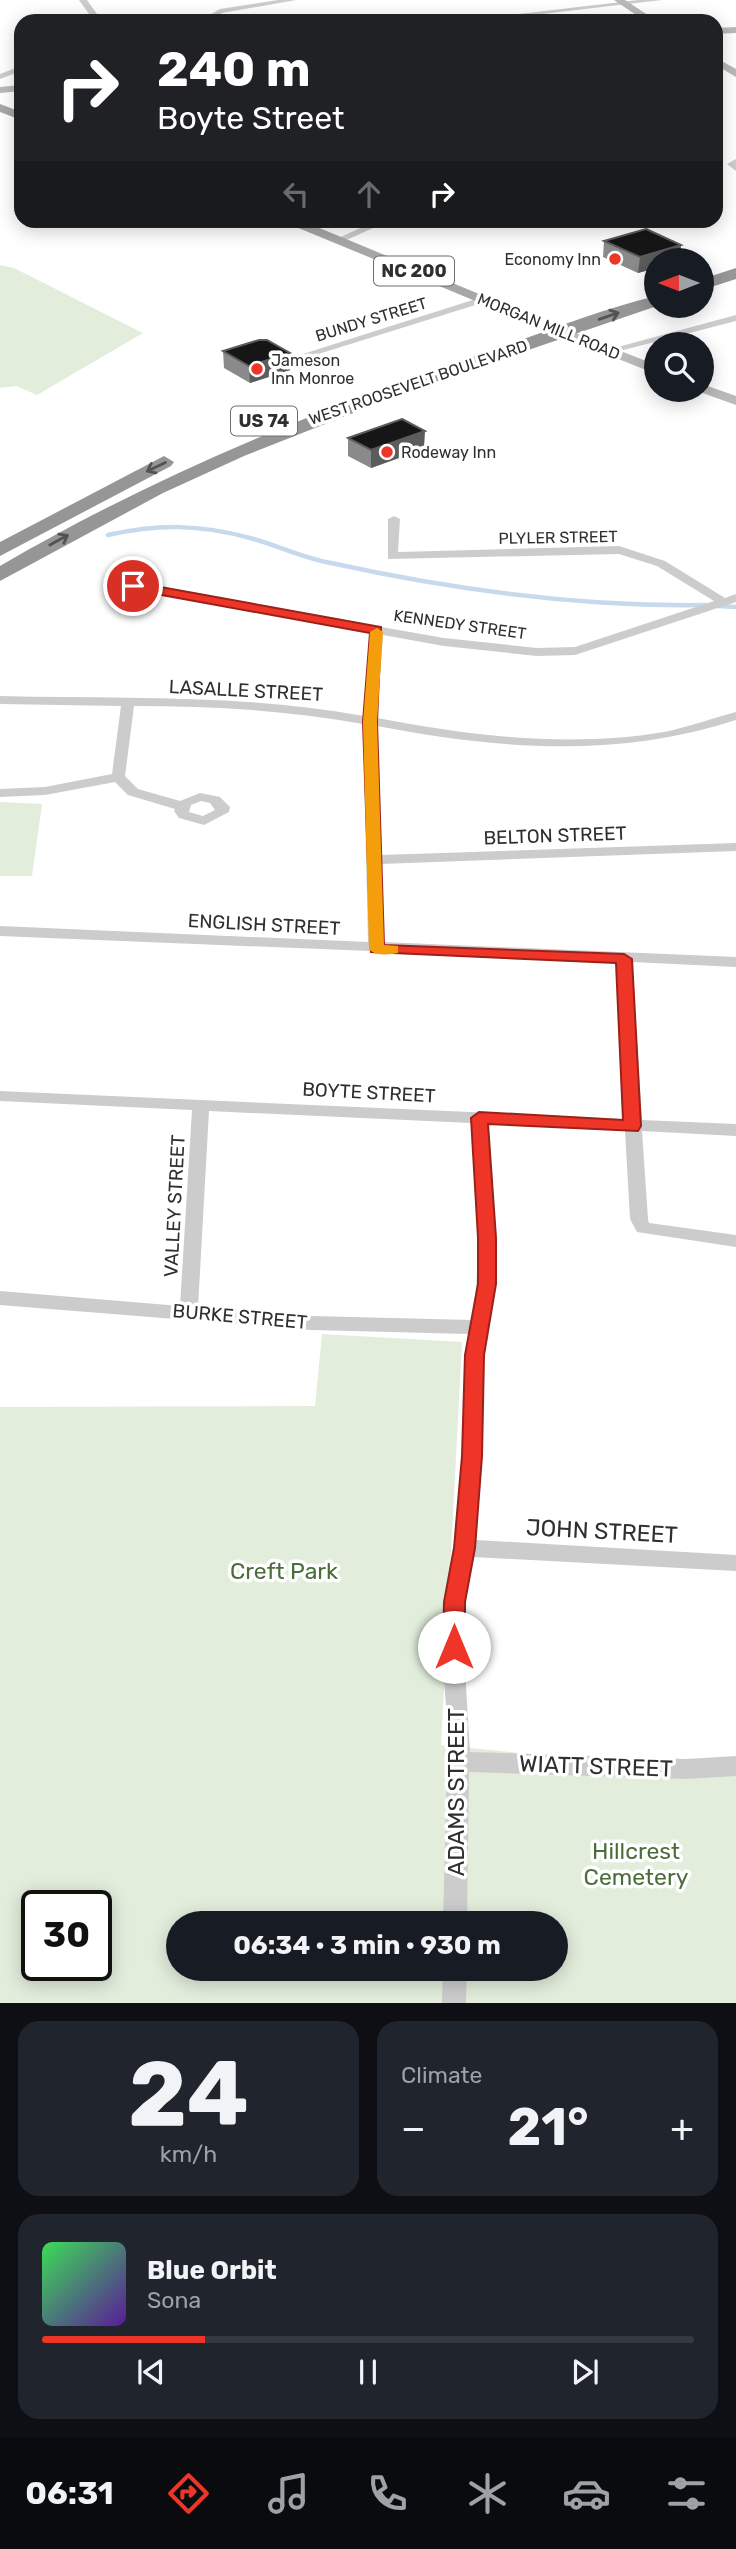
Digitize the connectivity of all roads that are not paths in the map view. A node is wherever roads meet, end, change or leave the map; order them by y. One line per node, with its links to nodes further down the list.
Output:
1 (292, 0): 4 (street)
2 (658, 0): 3 (street)
3 (621, 2): 5 (street); 6 (street)
4 (215, 14)
5 (521, 14)
6 (641, 14)
7 (736, 162): 8 (street)
8 (736, 168)
9 (307, 228): 11 (main road, MORGAN MILL ROAD / NC 200)
10 (368, 228): 11 (street)
11 (339, 240): 17 (main road, MORGAN MILL ROAD / NC 200)
12 (736, 258): 13 (highway)
13 (714, 266)
14 (736, 273): 15 (highway)
15 (714, 281)
16 (644, 289): 20 (highway, WEST ROOSEVELT BOULEVARD / US 74)
17 (482, 300): 20 (main road, MORGAN MILL ROAD / NC 200); 23 (street, BUNDY STREET)
18 (644, 304): 21 (highway, WEST ROOSEVELT BOULEVARD / US 74, one-way to 18)
19 (736, 318): 22 (street)
20 (541, 324): 21 (main road, MORGAN MILL ROAD / NC 200); 27 (highway, WEST ROOSEVELT BOULEVARD / US 74)
21 (562, 332): 22 (street, MORGAN MILL ROAD); 33 (highway, WEST ROOSEVELT BOULEVARD / US 74, one-way to 21)
22 (608, 351): 24 (street, MORGAN MILL ROAD)
23 (308, 354)
24 (644, 365)
25 (714, 393): 26 (street)
26 (736, 401)
27 (221, 437)
28 (177, 456): 30 (highway, one-way to 30)
29 (394, 519): 35 (street, PLYLER STREET)
30 (22, 538): 31 (highway); 32 (highway)
31 (0, 550)
32 (0, 564)
33 (0, 575)
34 (133, 586): 36 (street, KENNEDY STREET)
35 (730, 600): 36 (street, KENNEDY STREET)
36 (377, 630): 40 (street)
37 (0, 700): 38 (street, LASALLE STREET)
38 (128, 704): 40 (street, LASALLE STREET); 41 (street)
39 (736, 716): 40 (street, LASALLE STREET)
40 (370, 722): 45 (street)
41 (118, 776): 42 (street); 43 (street)
42 (0, 793)
43 (182, 806)
44 (736, 846): 45 (street, BELTON STREET)
45 (376, 860): 47 (street)
46 (0, 931): 47 (street, ENGLISH STREET)
47 (376, 949): 48 (street, ENGLISH STREET)
48 (624, 959): 49 (street, ENGLISH STREET); 53 (street)
49 (736, 962)
50 (0, 1096): 51 (street, BOYTE STREET)
51 (201, 1104): 52 (street, BOYTE STREET); 57 (street, VALLEY STREET)
52 (479, 1118): 53 (street, BOYTE STREET); 58 (street, ADAMS STREET)
53 (632, 1126): 54 (street, BOYTE STREET); 55 (street)
54 (736, 1130)
55 (736, 1241)
56 (0, 1298): 57 (street, BURKE STREET)
57 (189, 1311): 58 (street, BURKE STREET)
58 (481, 1327): 59 (street, ADAMS STREET)
59 (465, 1548): 60 (street, JOHN STREET); 61 (street, ADAMS STREET)
60 (736, 1563)
61 (456, 1762): 62 (street, WIATT STREET); 63 (street, ADAMS STREET)
62 (736, 1766)
63 (455, 1911)
64 (455, 1981): 65 (street)
65 (454, 2003)

